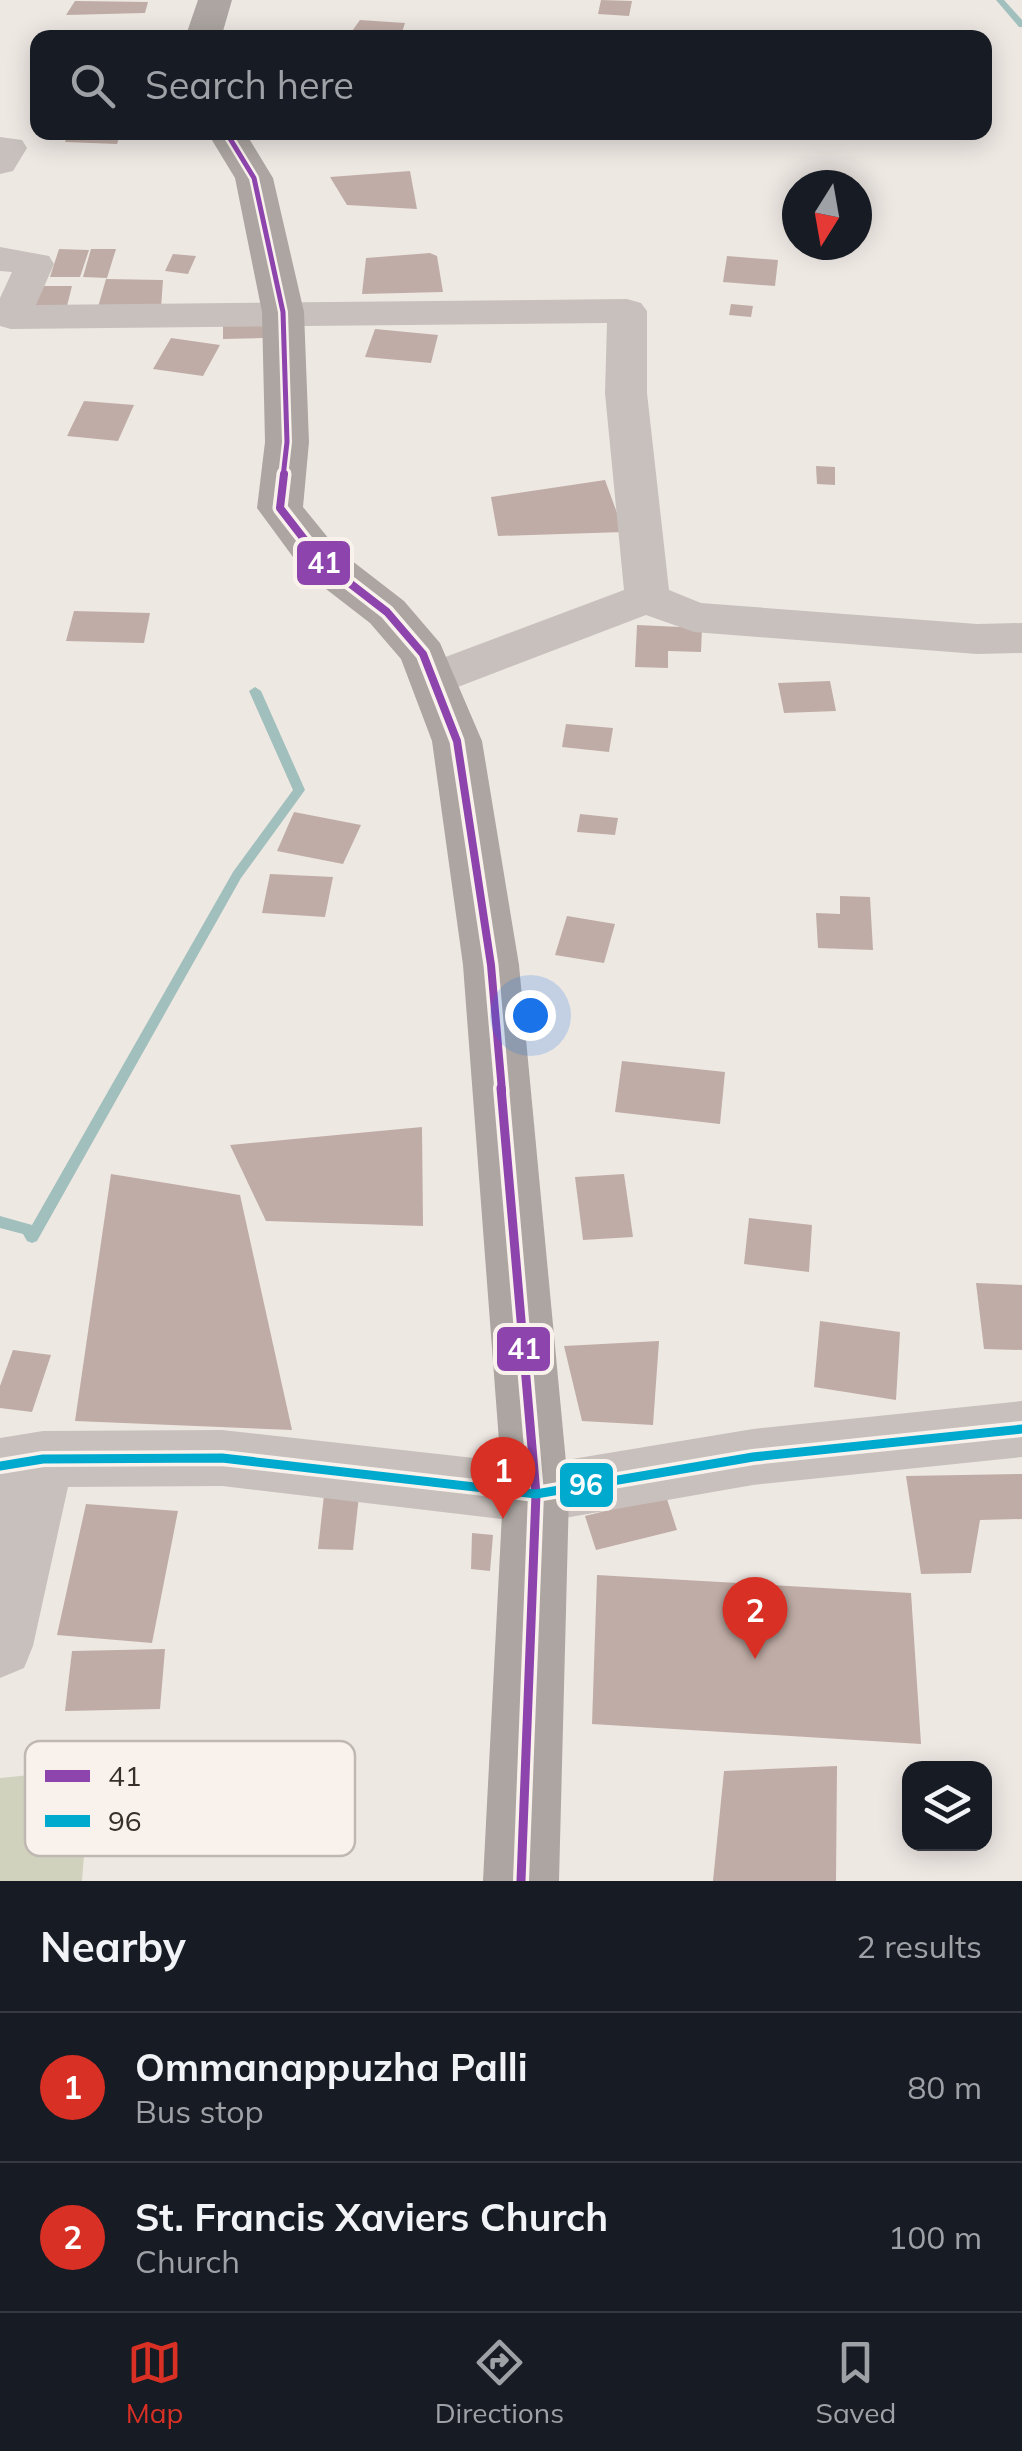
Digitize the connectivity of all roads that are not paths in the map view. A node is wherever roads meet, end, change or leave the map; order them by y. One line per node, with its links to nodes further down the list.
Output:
1 (216, 0): 2 (main road)
2 (206, 30)
3 (231, 140): 7 (main road)
4 (0, 148): 5 (street)
5 (0, 163)
6 (0, 259): 8 (street)
7 (282, 312): 8 (street); 9 (street); 11 (main road)
8 (5, 319)
9 (648, 598): 10 (street); 11 (street)
10 (1022, 638)
11 (433, 679): 14 (main road)
12 (1022, 1429): 14 (street)
13 (22, 1462): 14 (street); 15 (street)
14 (536, 1494): 16 (main road)
15 (0, 1646)
16 (521, 1881)

